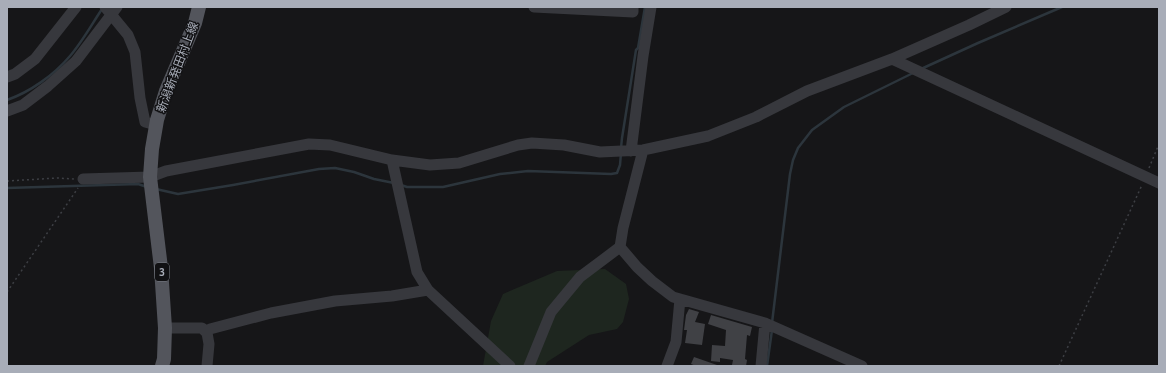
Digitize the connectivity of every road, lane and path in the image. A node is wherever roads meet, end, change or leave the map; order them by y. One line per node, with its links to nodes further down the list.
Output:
1 (76, 7): 9 (street)
2 (200, 7): 11 (main road, 新潟新発田村上線 / 3)
3 (534, 7): 4 (street)
4 (633, 7)
5 (651, 7): 14 (street)
6 (1006, 7): 8 (street)
7 (111, 10): 10 (street); 11 (street)
8 (892, 59): 13 (street); 20 (street)
9 (7, 77)
10 (7, 110)
11 (156, 125): 17 (main road, 新潟新発田村上線 / 3)
12 (1159, 144): 16 (path)
13 (643, 150): 14 (street); 22 (street)
14 (630, 151): 15 (street)
15 (392, 160): 17 (street); 23 (street)
16 (1148, 170)
17 (150, 178): 18 (street); 27 (main road, 新潟新発田村上線 / 3)
18 (83, 180): 19 (path); 24 (path)
19 (7, 181)
20 (1159, 182)
21 (1143, 183): 36 (path)
22 (620, 247): 25 (street); 32 (street)
23 (428, 290): 28 (street); 31 (street)
24 (7, 292)
25 (680, 299): 26 (street); 33 (street)
26 (765, 323): 34 (street); 35 (street)
27 (165, 328): 28 (street); 29 (main road, 新潟新発田村上線 / 3)
28 (207, 333): 30 (street)
29 (162, 366)
30 (207, 366)
31 (510, 366)
32 (529, 366)
33 (666, 366)
34 (761, 366)
35 (862, 366)
36 (1059, 366)

